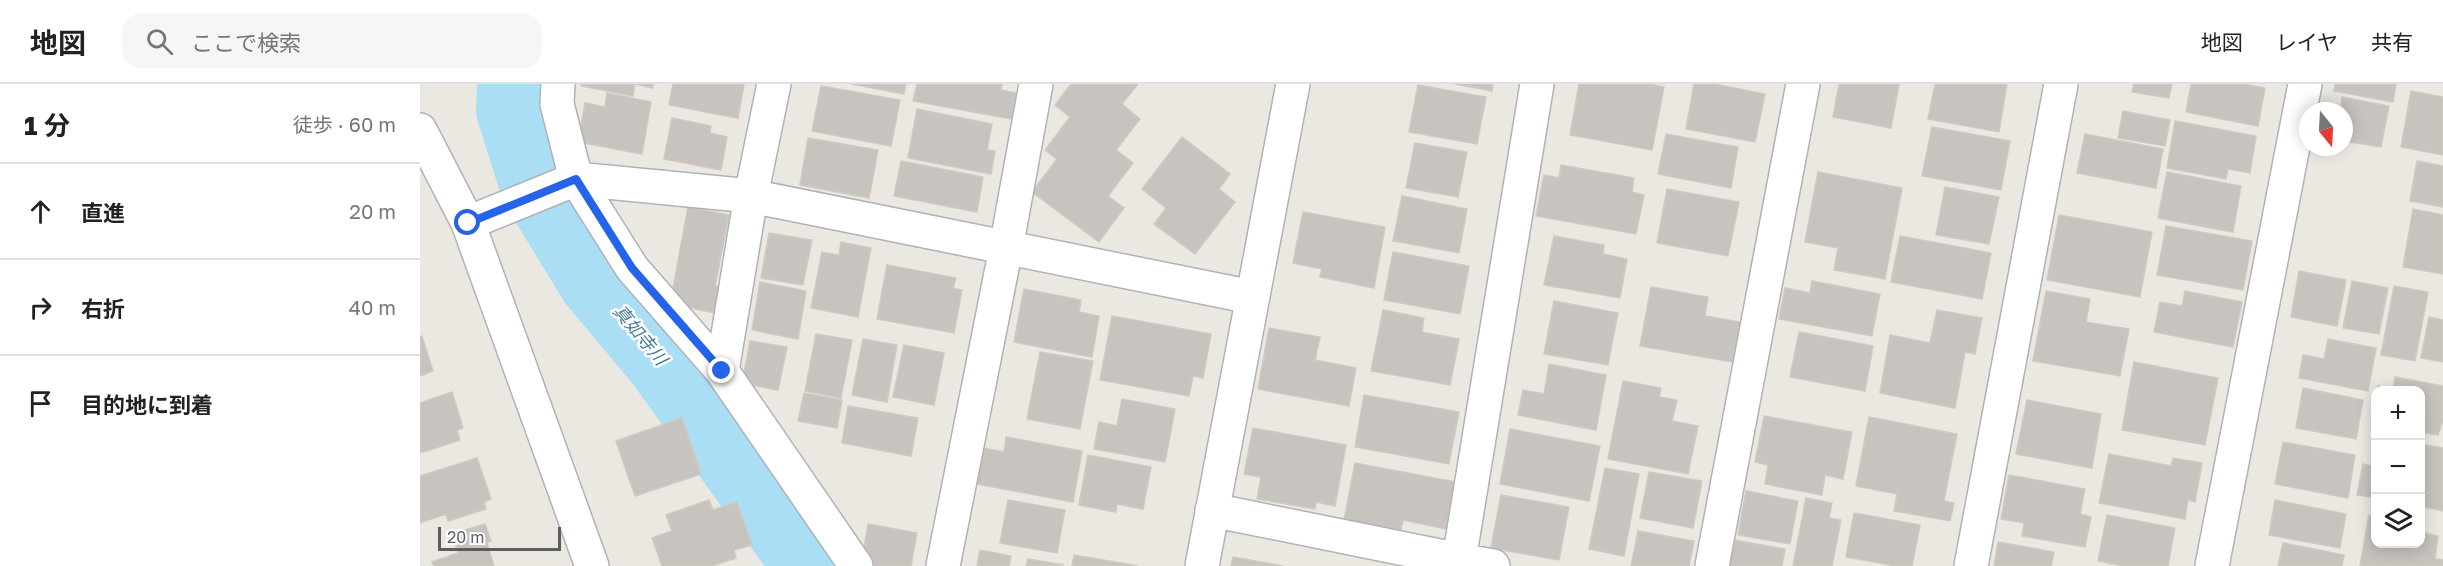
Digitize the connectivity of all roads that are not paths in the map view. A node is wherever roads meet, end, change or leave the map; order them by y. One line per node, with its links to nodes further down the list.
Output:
1 (558, 84): 10 (street)
2 (774, 84): 11 (street)
3 (1036, 84): 13 (street)
4 (1293, 84): 14 (street)
5 (1537, 84): 17 (street)
6 (1803, 84): 23 (street)
7 (2061, 84): 24 (street)
8 (2305, 84): 25 (street)
9 (420, 130): 12 (street)
10 (576, 179): 11 (street); 12 (street); 15 (street)
11 (751, 196): 13 (street); 15 (street)
12 (468, 223): 18 (street)
13 (1006, 248): 14 (street); 20 (street)
14 (1252, 297): 16 (street)
15 (722, 371): 19 (street)
16 (1212, 510): 17 (street); 21 (street)
17 (1458, 563): 22 (street)
18 (592, 566)
19 (856, 566)
20 (943, 566)
21 (1202, 566)
22 (1493, 566)
23 (1712, 566)
24 (1971, 566)
25 (2212, 566)

